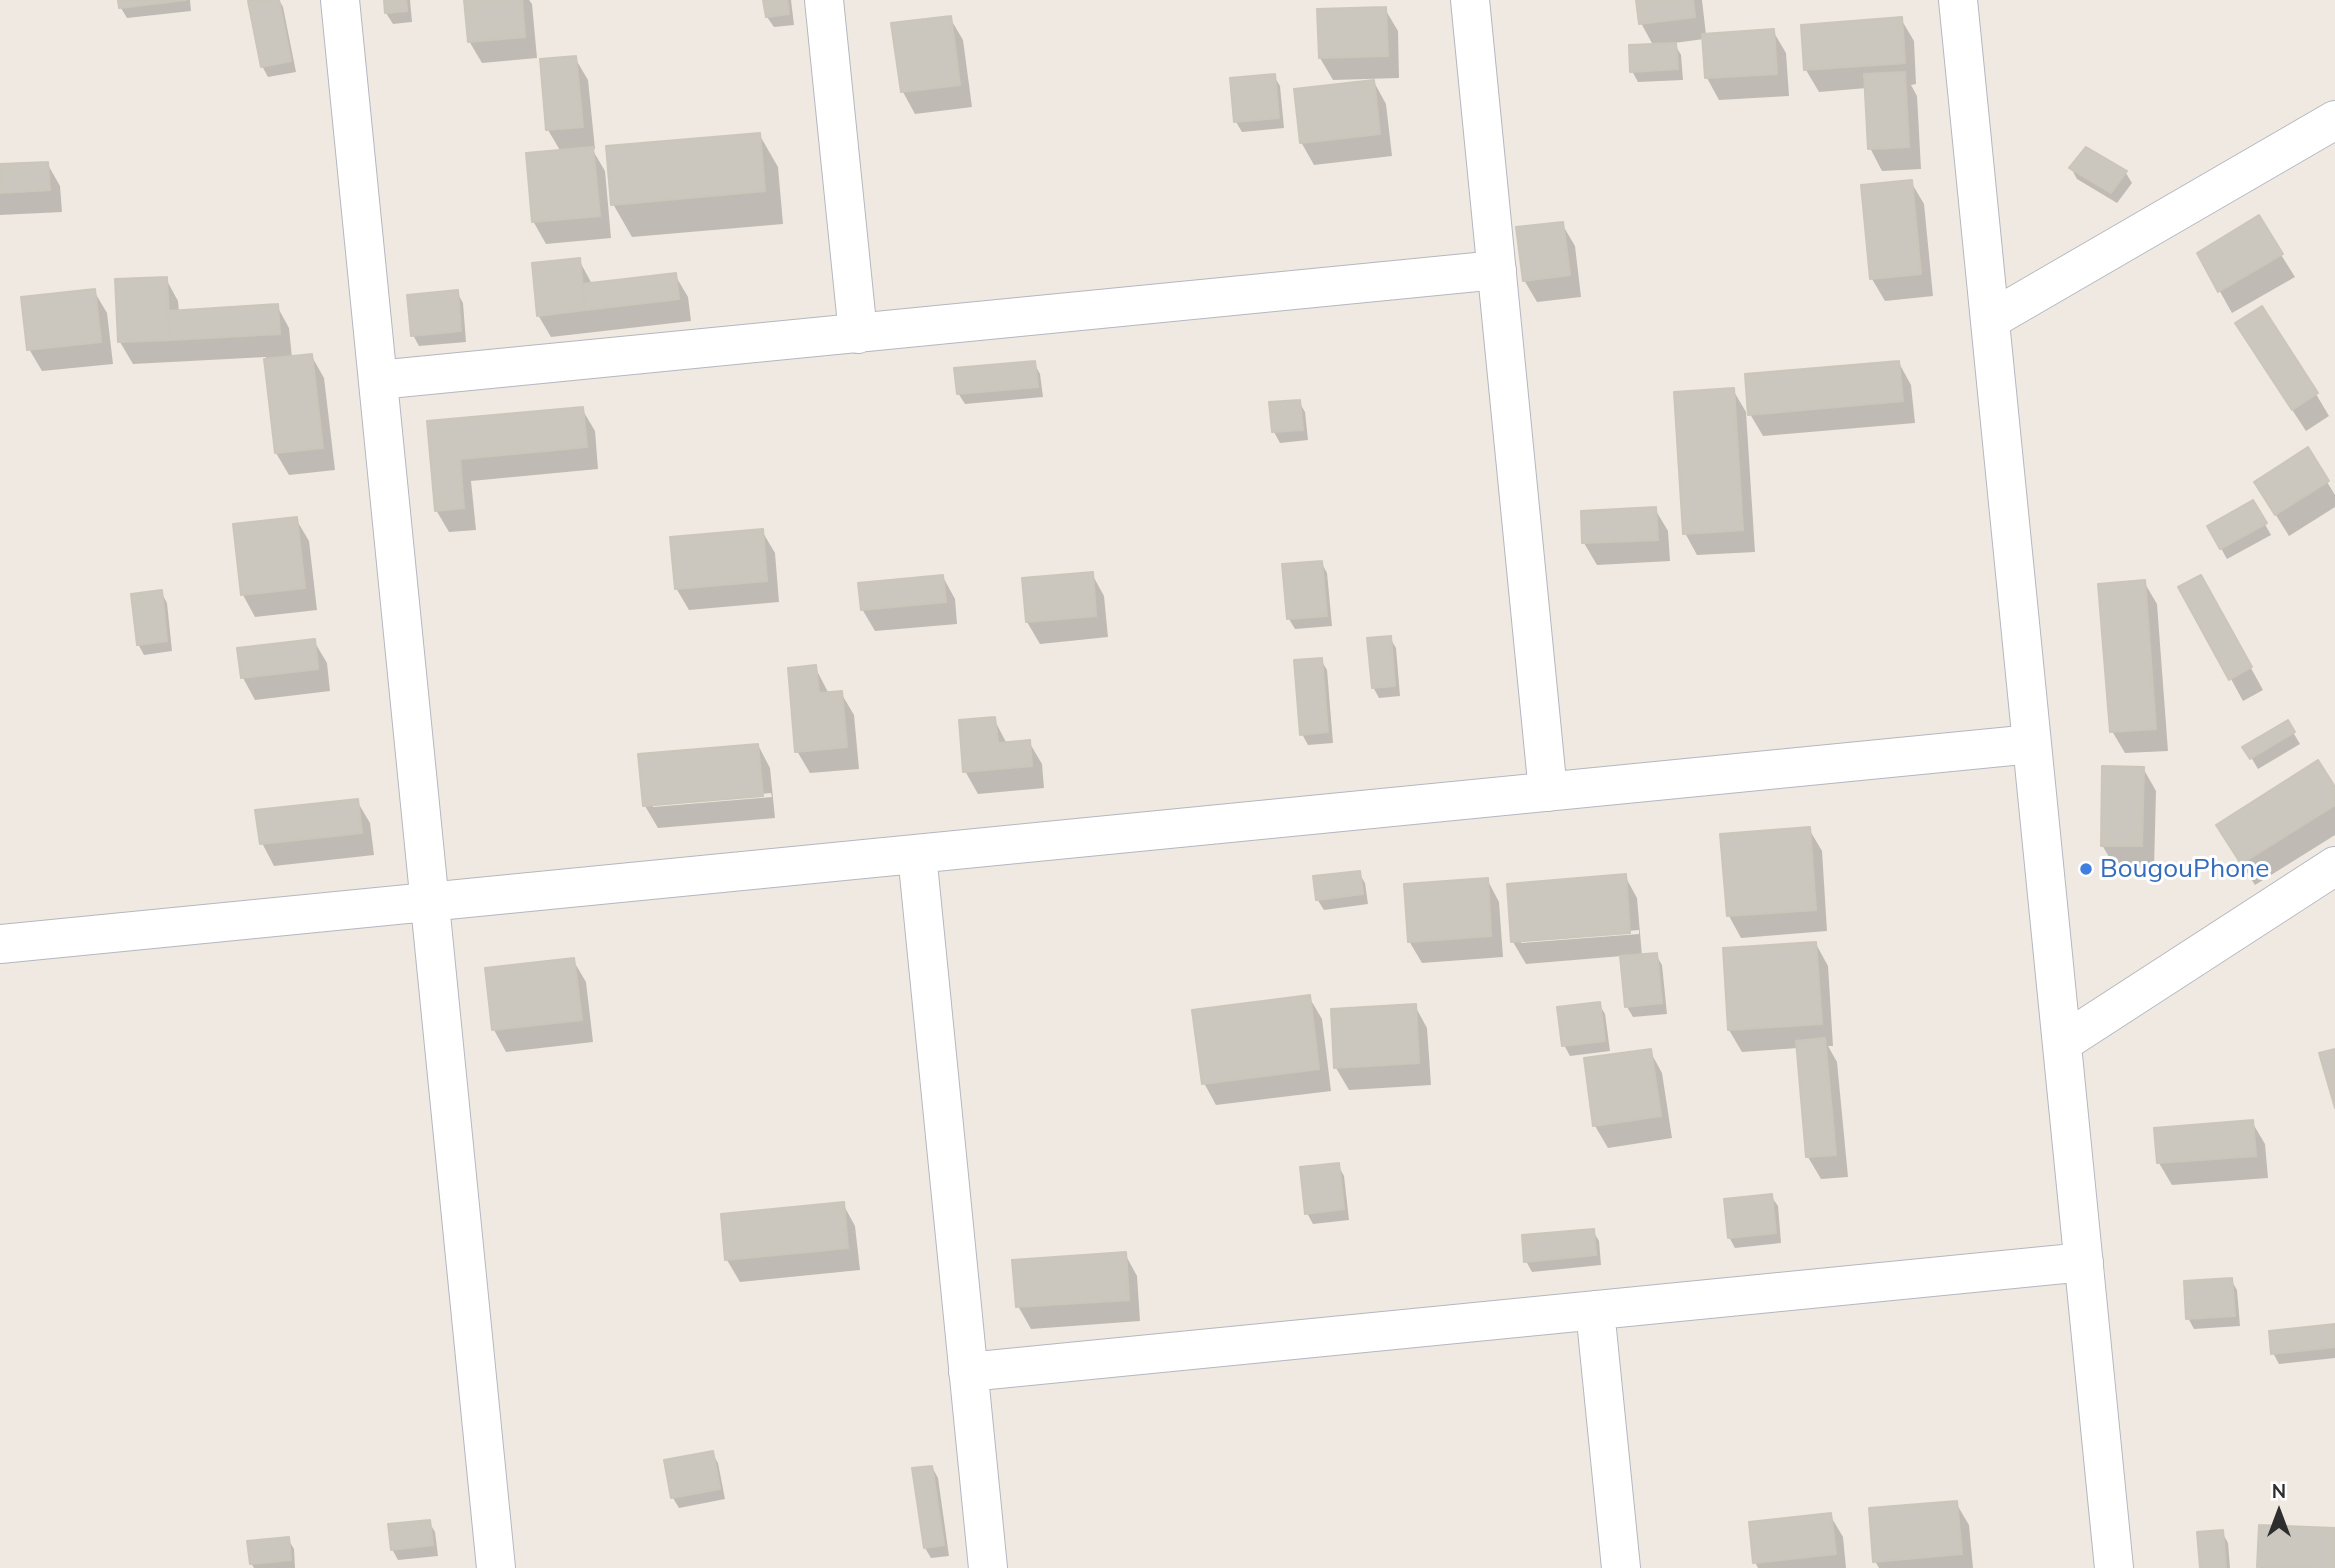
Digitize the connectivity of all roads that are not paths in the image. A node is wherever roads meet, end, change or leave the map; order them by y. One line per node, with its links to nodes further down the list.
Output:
1 (340, 0): 9 (street)
2 (824, 0): 8 (street)
3 (1470, 0): 6 (street)
4 (1958, 0): 7 (street)
5 (2335, 120): 7 (street)
6 (1497, 270): 8 (street); 11 (street)
7 (1990, 320): 10 (street)
8 (858, 334): 9 (street)
9 (378, 380): 14 (street)
10 (2032, 744): 11 (street); 16 (street)
11 (1549, 792): 12 (street)
12 (917, 854): 14 (street); 19 (street)
13 (2335, 866): 16 (street)
14 (430, 901): 15 (street); 20 (street)
15 (0, 944)
16 (2062, 1043): 17 (street)
17 (2084, 1262): 18 (street); 23 (street)
18 (1595, 1310): 19 (street); 22 (street)
19 (968, 1372): 21 (street)
20 (496, 1568)
21 (988, 1568)
22 (1621, 1568)
23 (2114, 1568)

